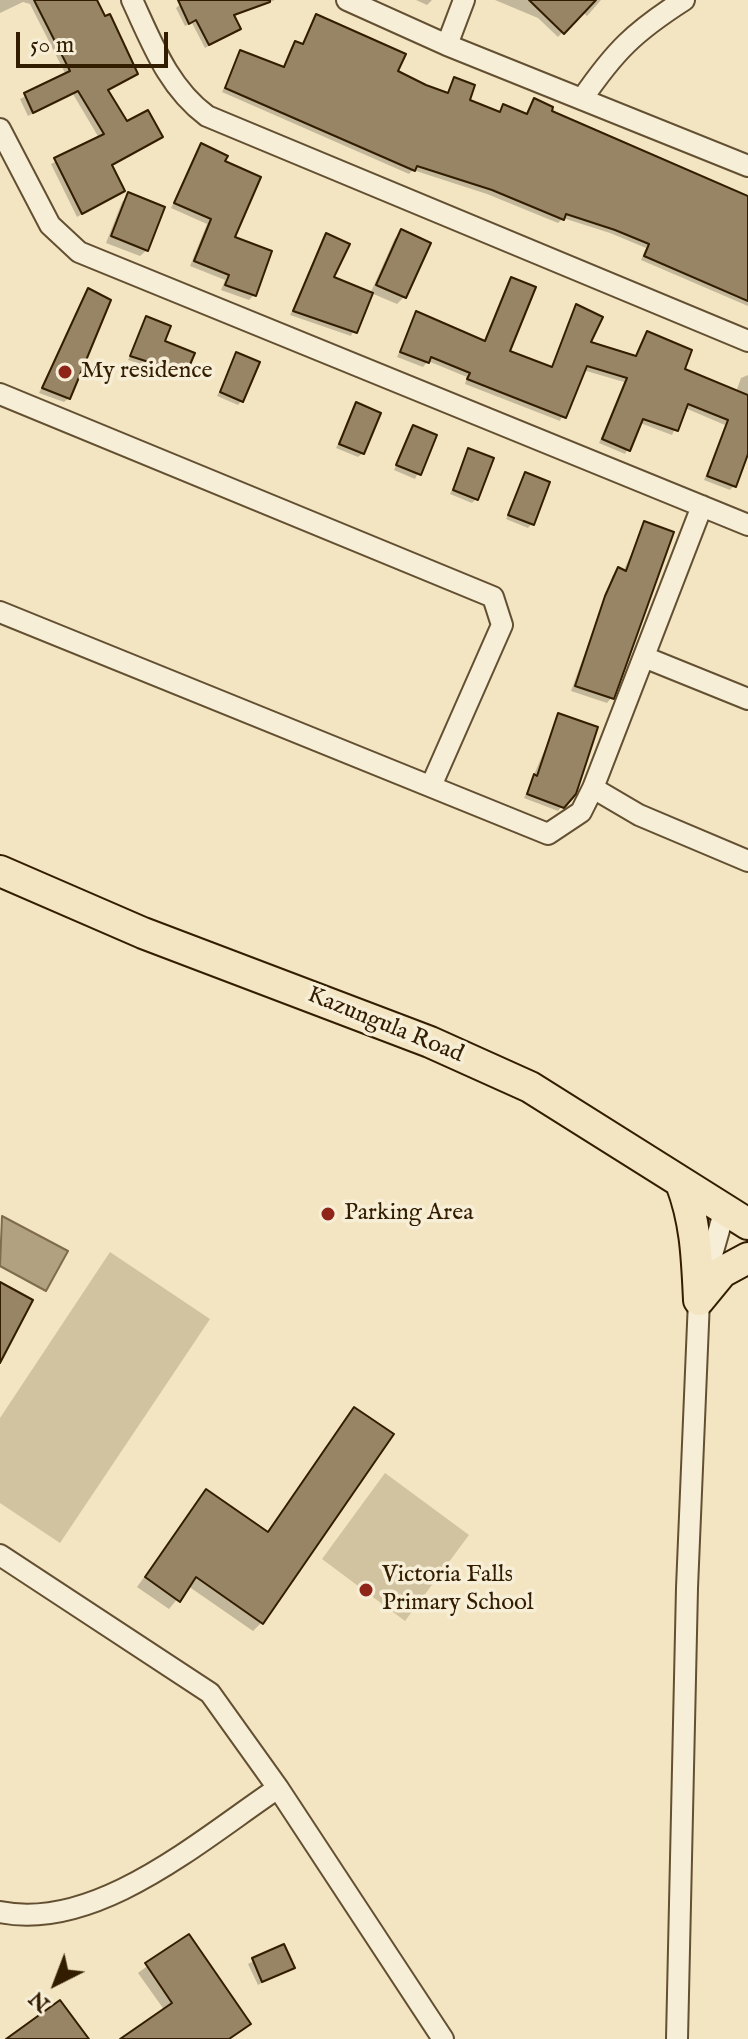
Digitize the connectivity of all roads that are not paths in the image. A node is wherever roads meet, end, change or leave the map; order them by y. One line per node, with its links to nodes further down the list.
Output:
1 (132, 0): 9 (street)
2 (347, 0): 5 (street)
3 (464, 0): 5 (street)
4 (684, 0): 6 (street)
5 (447, 45): 6 (street)
6 (582, 99): 8 (street)
7 (0, 129): 11 (street)
8 (748, 166)
9 (748, 341)
10 (0, 394): 16 (street)
11 (702, 506): 12 (street); 14 (street)
12 (748, 525)
13 (0, 612): 16 (street)
14 (644, 657): 15 (street); 17 (street)
15 (748, 699)
16 (431, 786): 17 (street)
17 (593, 788): 18 (street)
18 (748, 861)
19 (0, 871): 20 (main road, Kazungula Road)
20 (681, 1183): 21 (main road, Kazungula Road); 23 (main road)
21 (736, 1217): 23 (street)
22 (748, 1258): 23 (main road)
23 (699, 1300): 28 (street)
24 (0, 1555): 25 (street)
25 (278, 1788): 26 (street); 27 (street)
26 (0, 1912)
27 (443, 2039)
28 (677, 2039)

